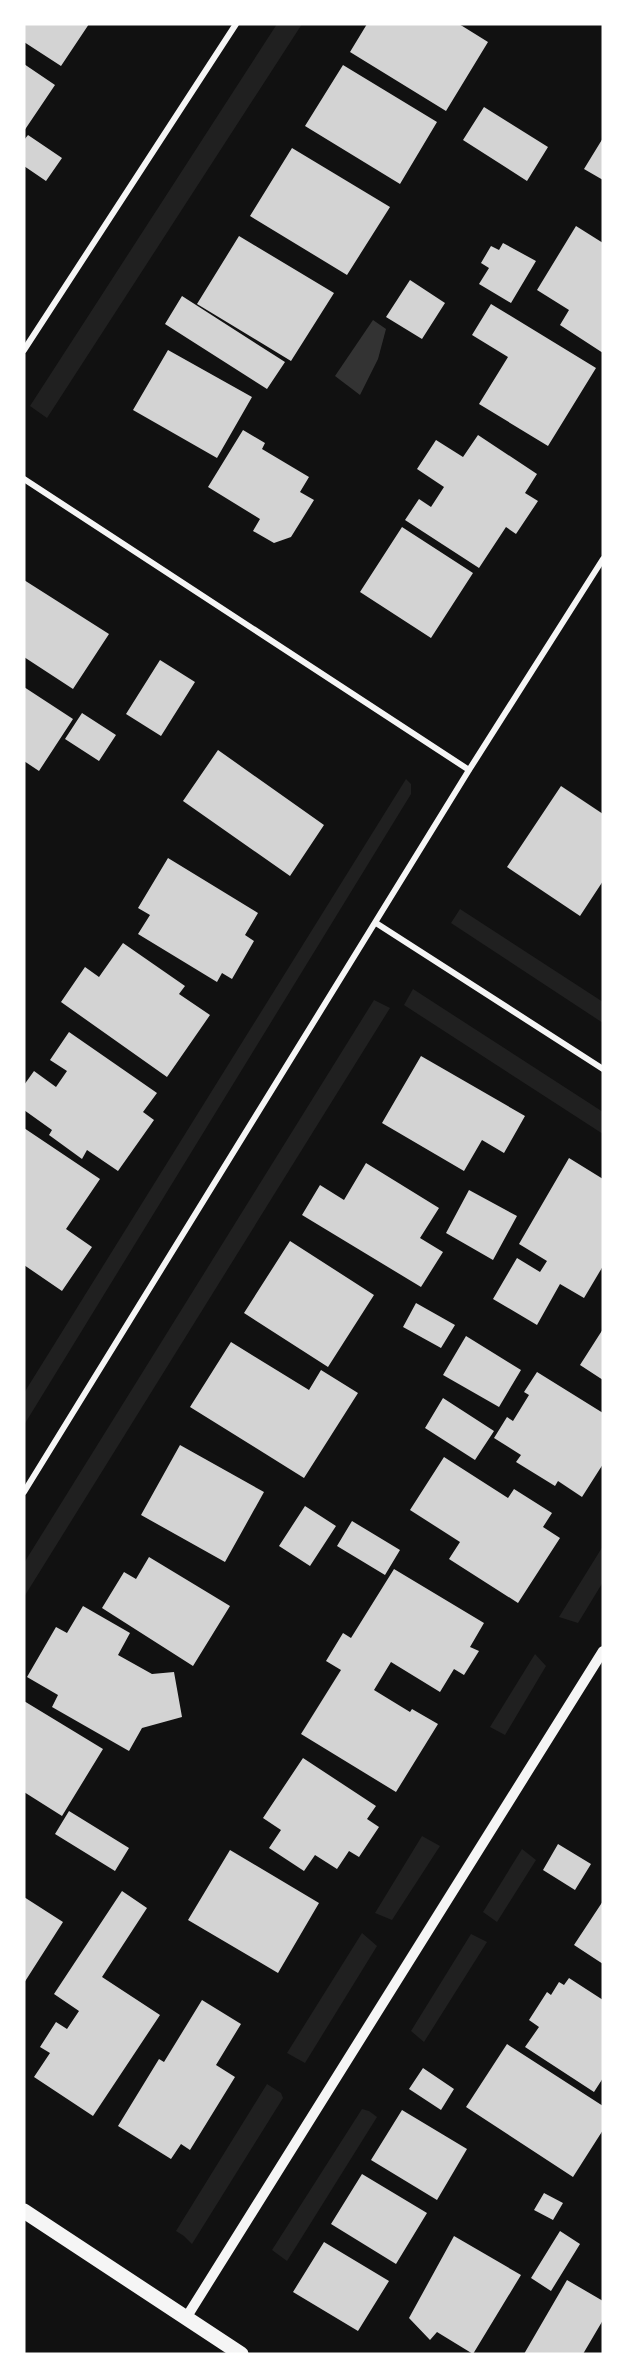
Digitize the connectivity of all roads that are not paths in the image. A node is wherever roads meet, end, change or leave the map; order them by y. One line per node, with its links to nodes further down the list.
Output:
1 (236, 24): 2 (street)
2 (24, 350)
3 (24, 479): 5 (street)
4 (603, 559): 5 (street)
5 (469, 770): 6 (street)
6 (376, 923): 7 (street); 8 (street)
7 (603, 1069)
8 (24, 1492)
9 (603, 1651): 11 (street)
10 (24, 2211): 11 (main road)
11 (186, 2318): 12 (main road)
12 (241, 2354)

